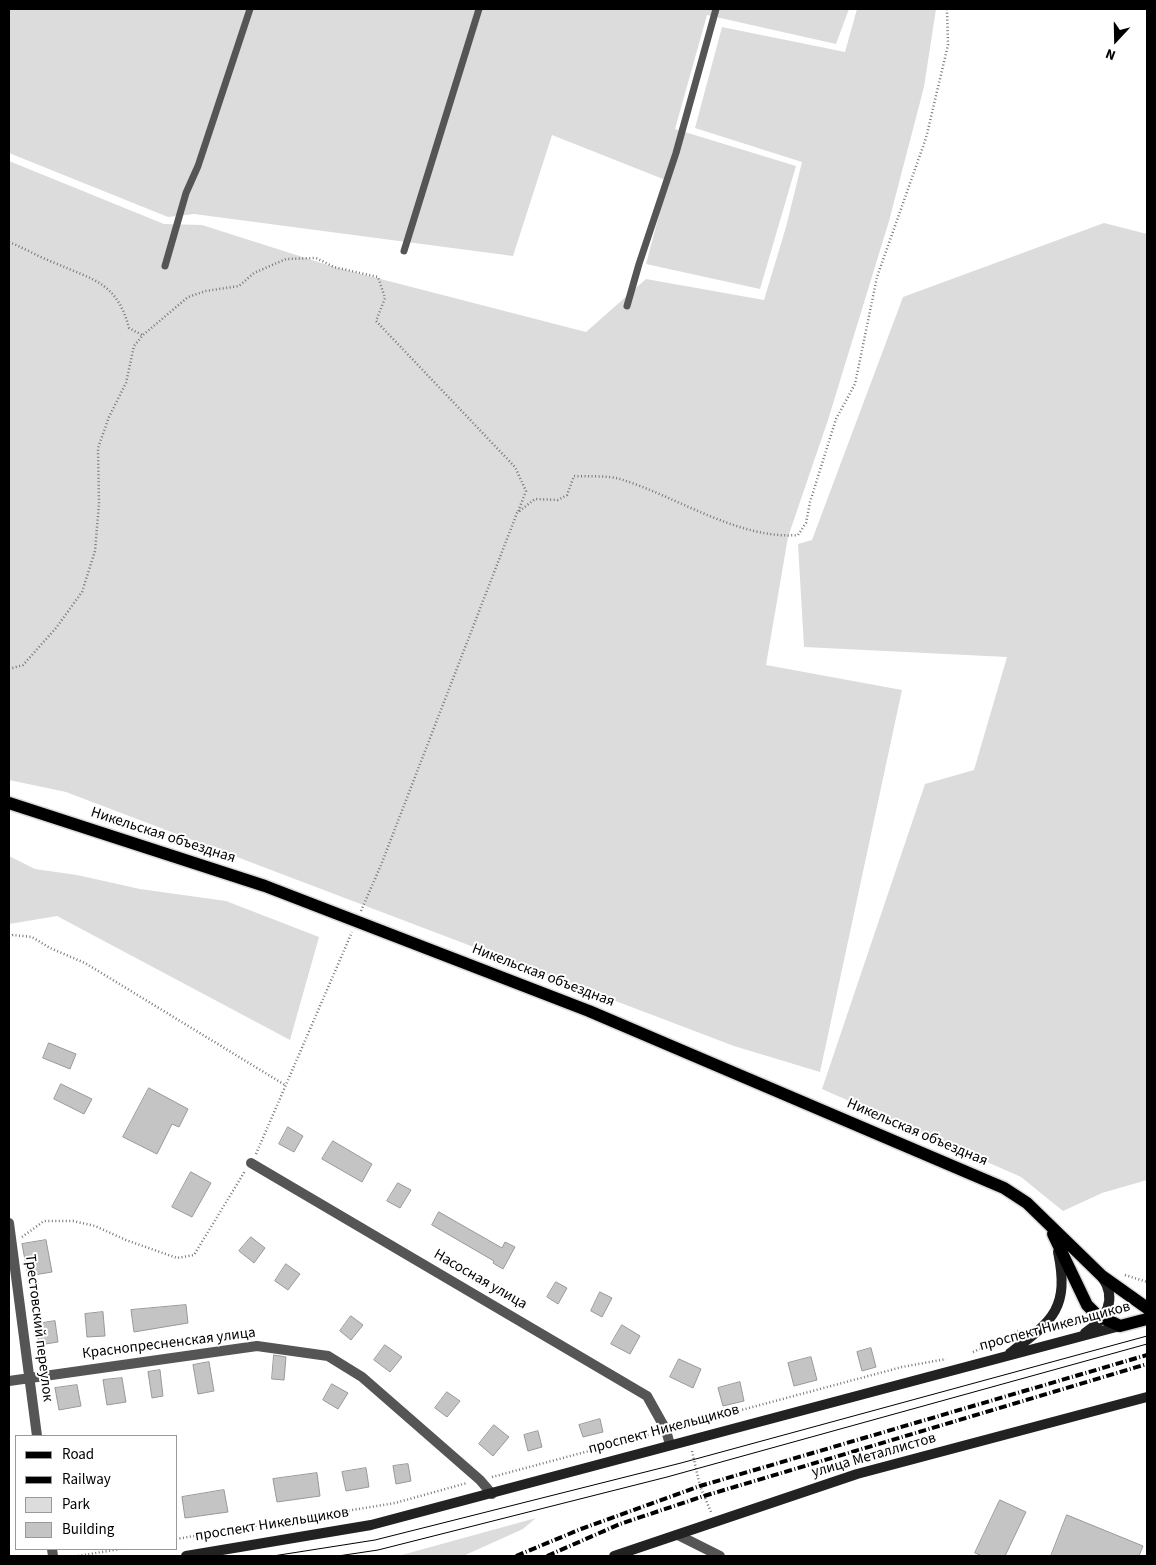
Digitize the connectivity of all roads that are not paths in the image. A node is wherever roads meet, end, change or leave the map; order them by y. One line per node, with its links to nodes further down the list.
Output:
1 (250, 9): 5 (lane)
2 (479, 9): 4 (lane)
3 (716, 9): 6 (lane)
4 (404, 251)
5 (165, 266)
6 (627, 306)
7 (9, 803): 10 (main road, Никельская объездная)
8 (251, 1163): 23 (street, Насосная улица)
9 (9, 1223): 19 (street, Трестовский переулок)
10 (1047, 1223): 11 (main road); 12 (main road)
11 (1054, 1235): 14 (main road); 18 (main road)
12 (1102, 1276): 13 (main road); 14 (main road)
13 (1147, 1308)
14 (1102, 1318): 16 (main road); 17 (main road)
15 (1147, 1319): 16 (main road, проспект Никельщиков)
16 (1120, 1326): 17 (main road, проспект Никельщиков)
17 (1078, 1338): 18 (main road, проспект Никельщиков)
18 (1005, 1357): 23 (main road, проспект Никельщиков)
19 (29, 1378): 20 (street, Краснопресненская улица); 22 (street, Трестовский переулок); 24 (street, Краснопресненская улица)
20 (9, 1381)
21 (1147, 1397): 25 (main road, улица Металлистов)
22 (37, 1435)
23 (670, 1444): 24 (main road, проспект Никельщиков)
24 (492, 1494): 26 (main road, проспект Никельщиков)
25 (678, 1535): 27 (main road, улица Металлистов); 28 (street)
26 (186, 1556)
27 (614, 1556)
28 (720, 1556)

